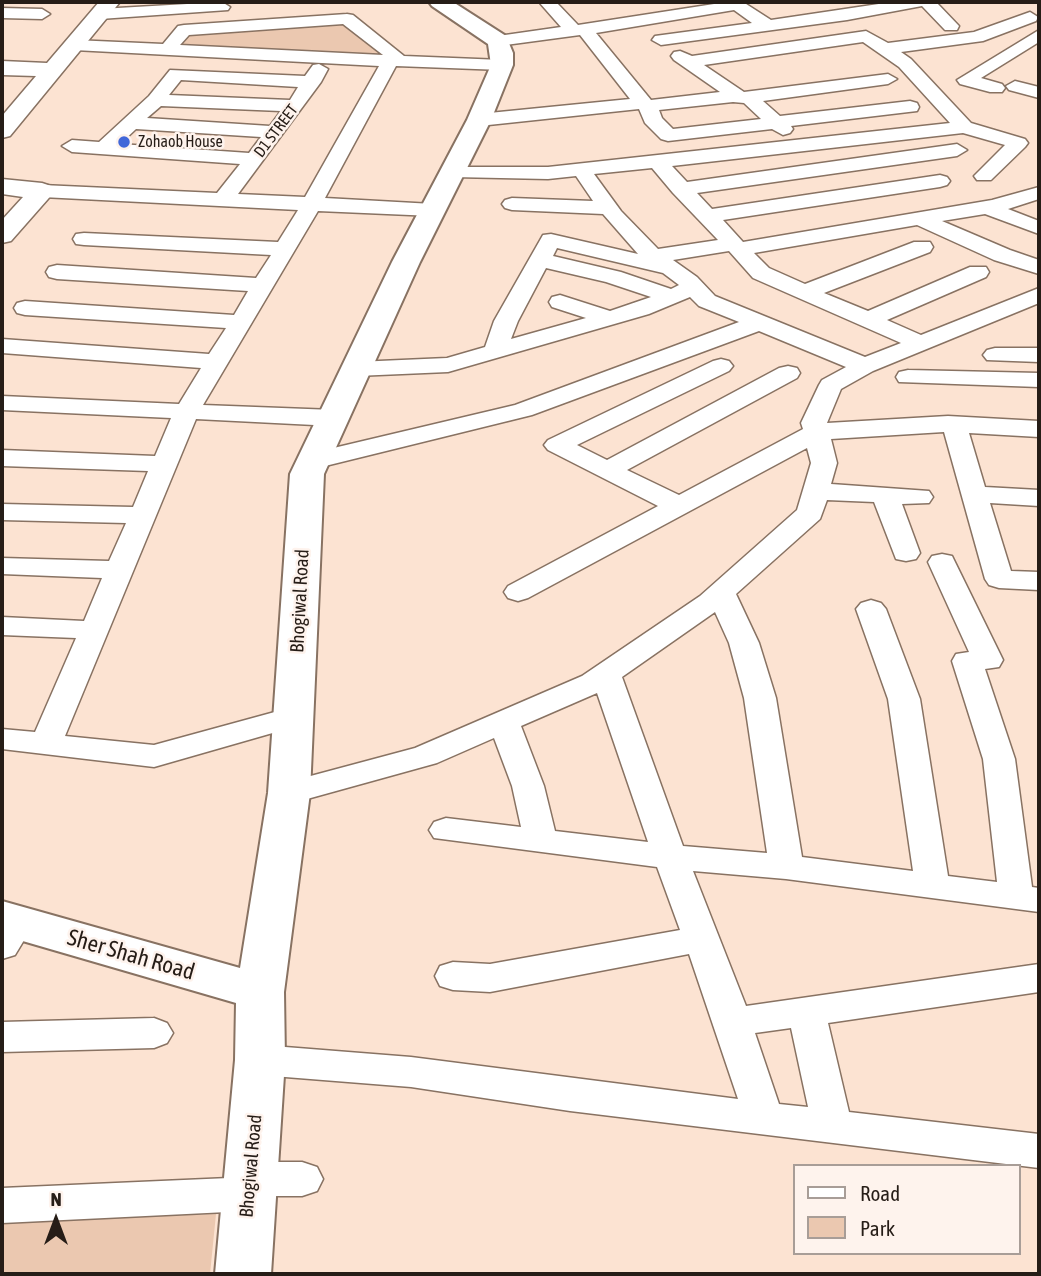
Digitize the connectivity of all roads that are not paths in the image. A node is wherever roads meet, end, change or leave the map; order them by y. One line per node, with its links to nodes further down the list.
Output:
1 (439, 2): 23 (main road)
2 (547, 2): 17 (street)
3 (673, 2): 11 (street)
4 (915, 2): 8 (street)
5 (928, 2): 16 (street)
6 (1036, 5): 22 (street)
7 (234, 6): 9 (street)
8 (871, 7): 14 (street); 15 (street)
9 (105, 8): 20 (street)
10 (2, 13): 12 (street)
11 (690, 13): 13 (street); 15 (street)
12 (42, 14)
13 (640, 22): 17 (street); 19 (street)
14 (906, 24)
15 (768, 26): 19 (street)
16 (951, 26)
17 (580, 31): 23 (street); 39 (street)
18 (1039, 35): 35 (street)
19 (661, 40): 28 (street)
20 (74, 45): 21 (street); 31 (street)
21 (168, 49): 26 (street); 27 (street)
22 (886, 50): 24 (street); 45 (street)
23 (500, 53): 27 (street); 42 (main road, Bhogiwal Road)
24 (810, 53): 25 (street); 28 (street); 32 (street)
25 (831, 56)
26 (326, 58): 27 (street); 33 (street, D1 STREET)
27 (391, 61): 64 (street)
28 (688, 62): 32 (street)
29 (2, 68): 31 (street)
30 (852, 68): 37 (street)
31 (52, 70): 46 (street)
32 (707, 75): 37 (street)
33 (312, 82): 38 (street); 40 (street, D1 STREET)
34 (1015, 86): 36 (street)
35 (996, 88)
36 (1039, 93)
37 (743, 97): 39 (street); 43 (street)
38 (156, 100): 40 (street); 44 (street)
39 (645, 104): 42 (street); 43 (street)
40 (295, 106): 47 (street, D1 STREET)
41 (910, 107): 43 (street)
42 (479, 120): 56 (main road, Bhogiwal Road)
43 (775, 121): 49 (street)
44 (131, 123): 47 (street); 50 (street)
45 (964, 127): 49 (street); 57 (street)
46 (2, 130)
47 (275, 132): 52 (street, D1 STREET)
48 (72, 146): 50 (street)
49 (803, 147): 53 (street); 54 (street)
50 (103, 149): 52 (street)
51 (957, 150): 54 (street)
52 (254, 159): 63 (street, D1 STREET)
53 (658, 163): 55 (street); 60 (street)
54 (827, 169): 60 (street)
55 (581, 170): 56 (street); 66 (street)
56 (453, 171): 68 (main road, Bhogiwal Road)
57 (984, 176)
58 (940, 181): 69 (street)
59 (2, 187): 61 (street)
60 (680, 189): 69 (street)
61 (42, 191): 63 (street); 72 (street)
62 (1039, 193): 67 (street)
63 (222, 201): 64 (street)
64 (312, 204): 68 (street); 76 (street)
65 (512, 204): 66 (street)
66 (609, 208): 78 (street)
67 (988, 208): 70 (street); 71 (street)
68 (433, 210): 101 (main road, Bhogiwal Road)
69 (706, 216): 74 (street)
70 (920, 219): 74 (street); 79 (street)
71 (1039, 228)
72 (2, 235)
73 (84, 239): 76 (street)
74 (735, 246): 78 (street); 84 (street)
75 (922, 247): 84 (street)
76 (285, 249): 82 (street)
77 (540, 260): 78 (street); 86 (street); 95 (street)
78 (663, 262): 83 (street)
79 (1036, 264)
80 (57, 272): 82 (street)
81 (978, 272): 90 (street)
82 (263, 285): 91 (street)
83 (694, 287): 86 (street); 92 (street)
84 (803, 293): 90 (street)
85 (1039, 295): 93 (street)
86 (671, 296): 89 (street)
87 (560, 302): 89 (street)
88 (24, 308): 91 (street)
89 (610, 318): 95 (street)
90 (867, 320): 93 (street)
91 (241, 322): 98 (street)
92 (758, 323): 100 (street); 112 (street)
93 (923, 344): 100 (street)
94 (2, 346): 98 (street)
95 (495, 352): 101 (street)
96 (995, 355): 97 (street)
97 (1039, 355)
98 (216, 362): 106 (street)
99 (721, 366): 114 (street)
100 (864, 366): 110 (street)
101 (356, 369): 107 (main road, Bhogiwal Road)
102 (788, 373): 114 (street)
103 (908, 377): 104 (street)
104 (1039, 380)
105 (2, 403): 106 (street)
106 (187, 411): 107 (street); 113 (street)
107 (334, 418): 112 (main road, Bhogiwal Road)
108 (954, 424): 109 (street); 110 (street); 117 (street)
109 (1039, 429)
110 (817, 432): 115 (street); 120 (street)
111 (2, 458): 113 (street)
112 (313, 461): 134 (main road, Bhogiwal Road)
113 (164, 464): 122 (street)
114 (607, 470): 120 (street)
115 (816, 491): 116 (street); 129 (street)
116 (885, 495): 118 (street); 123 (street)
117 (974, 495): 119 (street); 127 (street)
118 (920, 497)
119 (1039, 498)
120 (679, 506): 128 (street)
121 (2, 512): 122 (street)
122 (142, 515): 126 (street)
123 (906, 553)
124 (942, 562): 144 (street)
125 (2, 566): 126 (street)
126 (119, 570): 132 (street)
127 (1039, 581)
128 (518, 592)
129 (720, 592): 133 (street); 142 (street)
130 (871, 609): 143 (street)
131 (2, 626): 132 (street)
132 (93, 630): 137 (street)
133 (606, 674): 135 (street); 141 (street)
134 (293, 717): 137 (street); 138 (main road, Bhogiwal Road)
135 (504, 722): 138 (street); 140 (street)
136 (2, 739): 137 (street)
137 (46, 744)
138 (289, 793): 149 (main road, Bhogiwal Road)
139 (446, 830): 140 (street)
140 (541, 842): 141 (street)
141 (670, 857): 142 (street); 146 (street)
142 (786, 867): 143 (street)
143 (932, 885): 144 (street)
144 (1028, 898)
145 (7, 929): 149 (main road, Sher Shah Road)
146 (701, 939): 147 (street); 151 (street)
147 (453, 976)
148 (1039, 978): 150 (street)
149 (260, 992): 154 (main road, Bhogiwal Road)
150 (807, 1013): 151 (street); 156 (street)
151 (732, 1018): 155 (street)
152 (154, 1032): 153 (street)
153 (2, 1037)
154 (260, 1060): 155 (street); 159 (main road, Bhogiwal Road)
155 (764, 1118): 156 (street)
156 (832, 1127): 157 (street)
157 (1039, 1152)
158 (302, 1179): 159 (street)
159 (248, 1187): 160 (street); 161 (main road, Bhogiwal Road)
160 (2, 1206)
161 (243, 1274)

